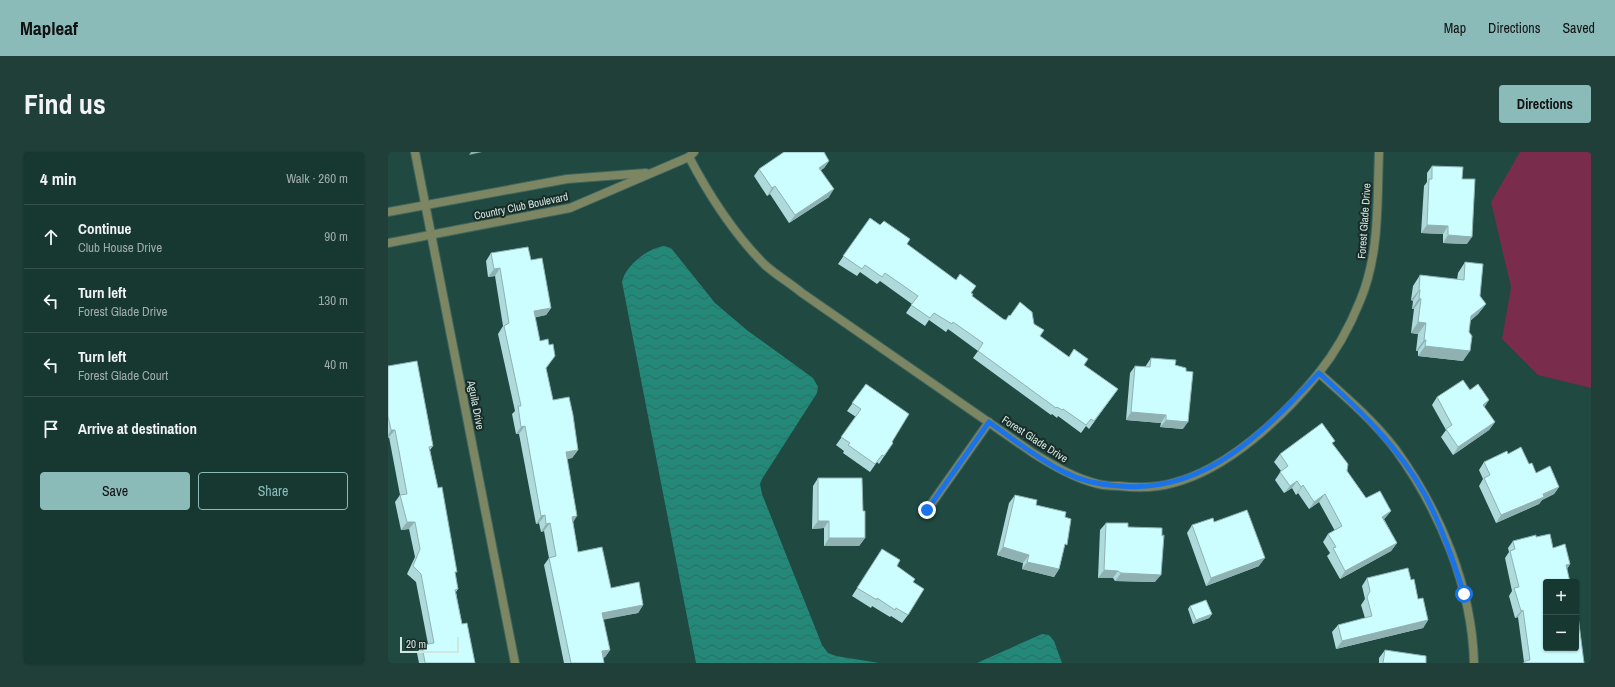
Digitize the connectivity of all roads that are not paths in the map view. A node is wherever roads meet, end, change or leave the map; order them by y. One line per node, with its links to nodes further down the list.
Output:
1 (415, 152): 5 (street, Aguila Drive)
2 (1379, 152): 9 (street, Forest Glade Drive)
3 (691, 155): 4 (street, Country Club Boulevard); 10 (street, Forest Glade Drive)
4 (653, 173): 5 (street, Country Club Boulevard); 7 (street, Country Club Boulevard)
5 (426, 205): 6 (street, Country Club Boulevard); 7 (street, Aguila Drive)
6 (388, 212)
7 (431, 235): 8 (street, Country Club Boulevard); 12 (street, Aguila Drive)
8 (388, 244)
9 (1319, 373): 10 (street, Forest Glade Drive); 13 (street)
10 (989, 422): 11 (street)
11 (927, 510)
12 (515, 663)
13 (1474, 663)

